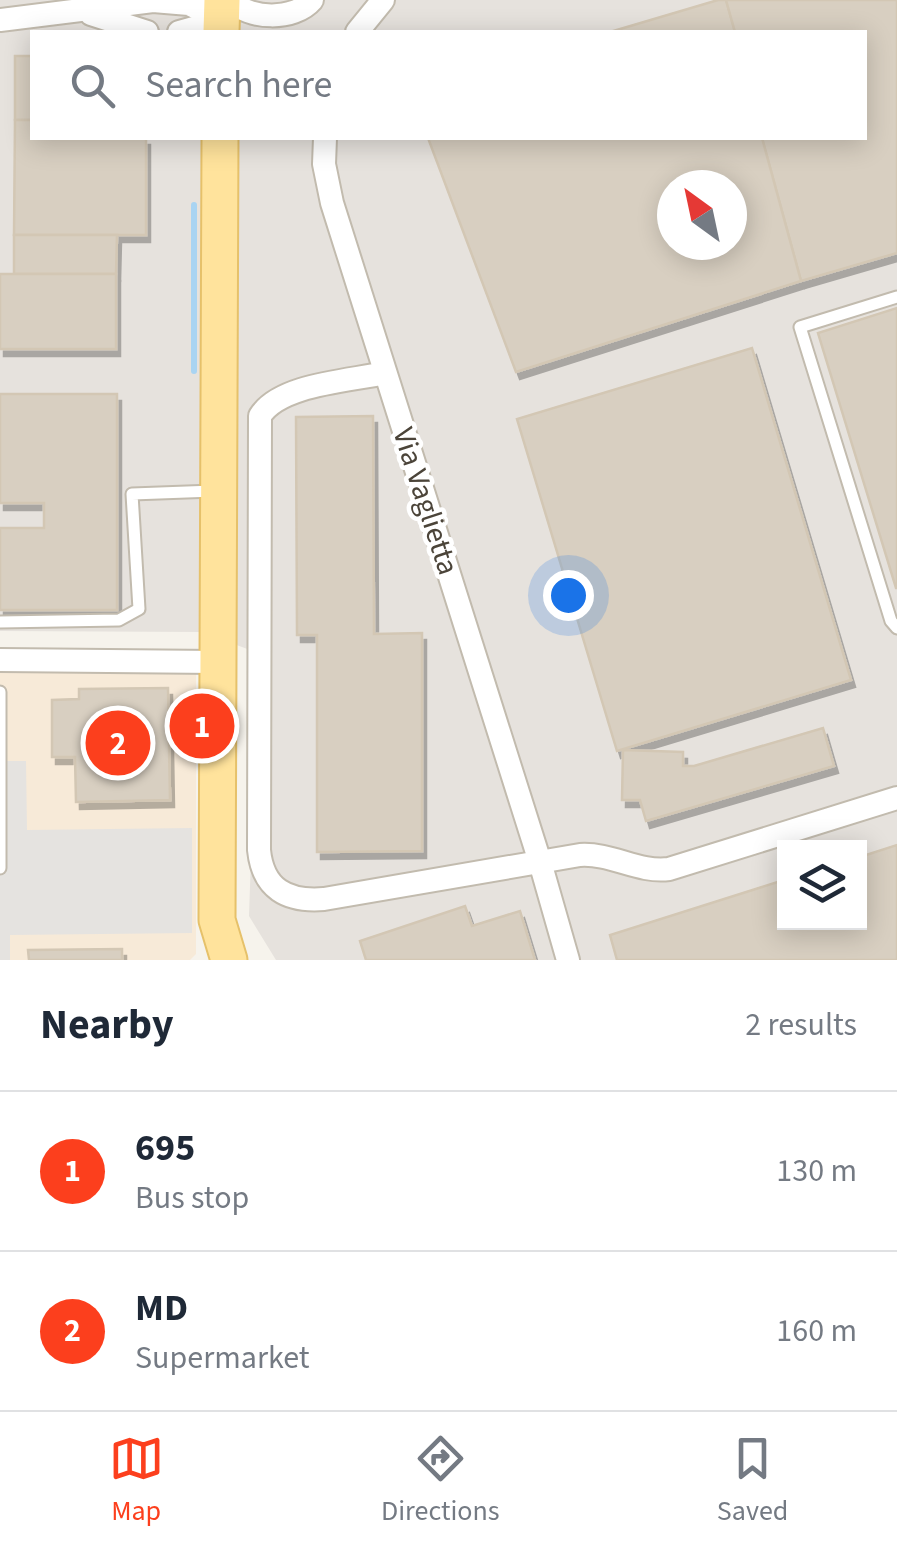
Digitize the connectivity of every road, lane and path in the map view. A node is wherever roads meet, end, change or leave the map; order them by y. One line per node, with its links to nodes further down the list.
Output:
1 (154, 0): 4 (street); 5 (street)
2 (384, 0): 10 (street)
3 (309, 4): 5 (street); 9 (street)
4 (82, 11): 6 (street); 7 (street)
5 (224, 13): 8 (street)
6 (0, 20)
7 (141, 30)
8 (184, 30)
9 (280, 30)
10 (359, 30)
11 (324, 140): 14 (street, Via Vaglietta)
12 (218, 142): 15 (main road)
13 (897, 297): 17 (lane)
14 (386, 373): 23 (street, Via Vaglietta); 23 (street)
15 (218, 490): 16 (lane); 19 (main road)
16 (0, 622)
17 (897, 628)
18 (0, 660): 19 (street)
19 (217, 662): 24 (main road)
20 (0, 692): 22 (lane)
21 (897, 798): 23 (street)
22 (0, 868)
23 (542, 869): 27 (street, Via Vaglietta)
24 (216, 920): 25 (main road); 26 (main road)
25 (201, 960)
26 (229, 960)
27 (568, 960)

